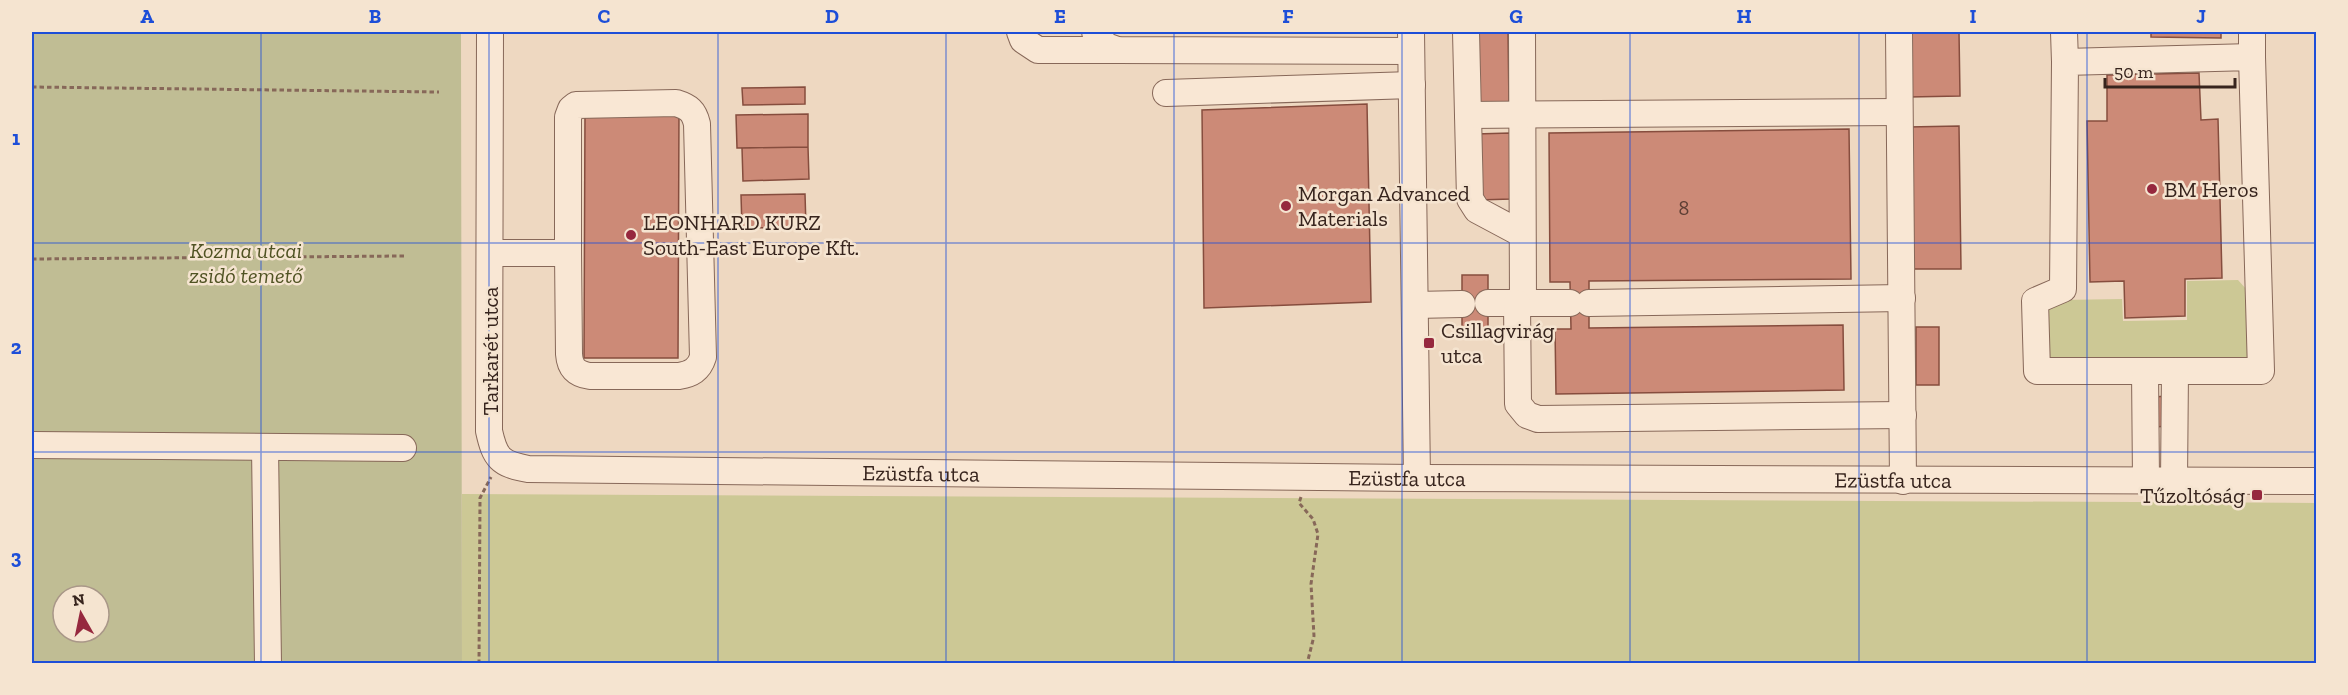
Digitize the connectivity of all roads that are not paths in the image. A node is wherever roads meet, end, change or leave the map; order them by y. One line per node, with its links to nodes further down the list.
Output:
1 (490, 32): 19 (street, Tarkarét utca)
2 (1020, 32): 10 (street)
3 (1095, 32): 10 (street)
4 (1466, 32): 16 (street)
5 (1522, 32): 17 (street)
6 (1899, 32): 15 (street)
7 (2064, 32): 12 (street)
8 (2252, 32): 11 (street)
9 (1411, 41): 10 (street); 13 (street)
10 (1117, 50)
11 (2252, 57): 12 (street); 27 (street)
12 (2064, 62): 26 (street)
13 (1412, 85): 14 (street); 25 (street)
14 (1166, 93)
15 (1899, 112): 17 (street); 21 (street)
16 (1467, 115): 17 (street); 18 (street)
17 (1522, 116): 18 (street)
18 (1522, 234): 23 (street)
19 (490, 253): 20 (street); 32 (street, Tarkarét utca)
20 (568, 253): 20 (street)
21 (1902, 298): 23 (street); 28 (street)
22 (1488, 303): 23 (street)
23 (1520, 303): 28 (street)
24 (1462, 304): 25 (street)
25 (1415, 305): 33 (street)
26 (2145, 371): 27 (street); 34 (street)
27 (2175, 371): 36 (street)
28 (1903, 415): 35 (street)
29 (32, 445): 30 (street)
30 (265, 448): 31 (street); 38 (street)
31 (403, 448)
32 (500, 460): 33 (street, Ezüstfa utca)
33 (1417, 478): 35 (street, Ezüstfa utca)
34 (2146, 480): 35 (street, Ezüstfa utca); 36 (street, Ezüstfa utca)
35 (1903, 481)
36 (2174, 481): 37 (street, Ezüstfa utca)
37 (2316, 481)
38 (268, 663)

